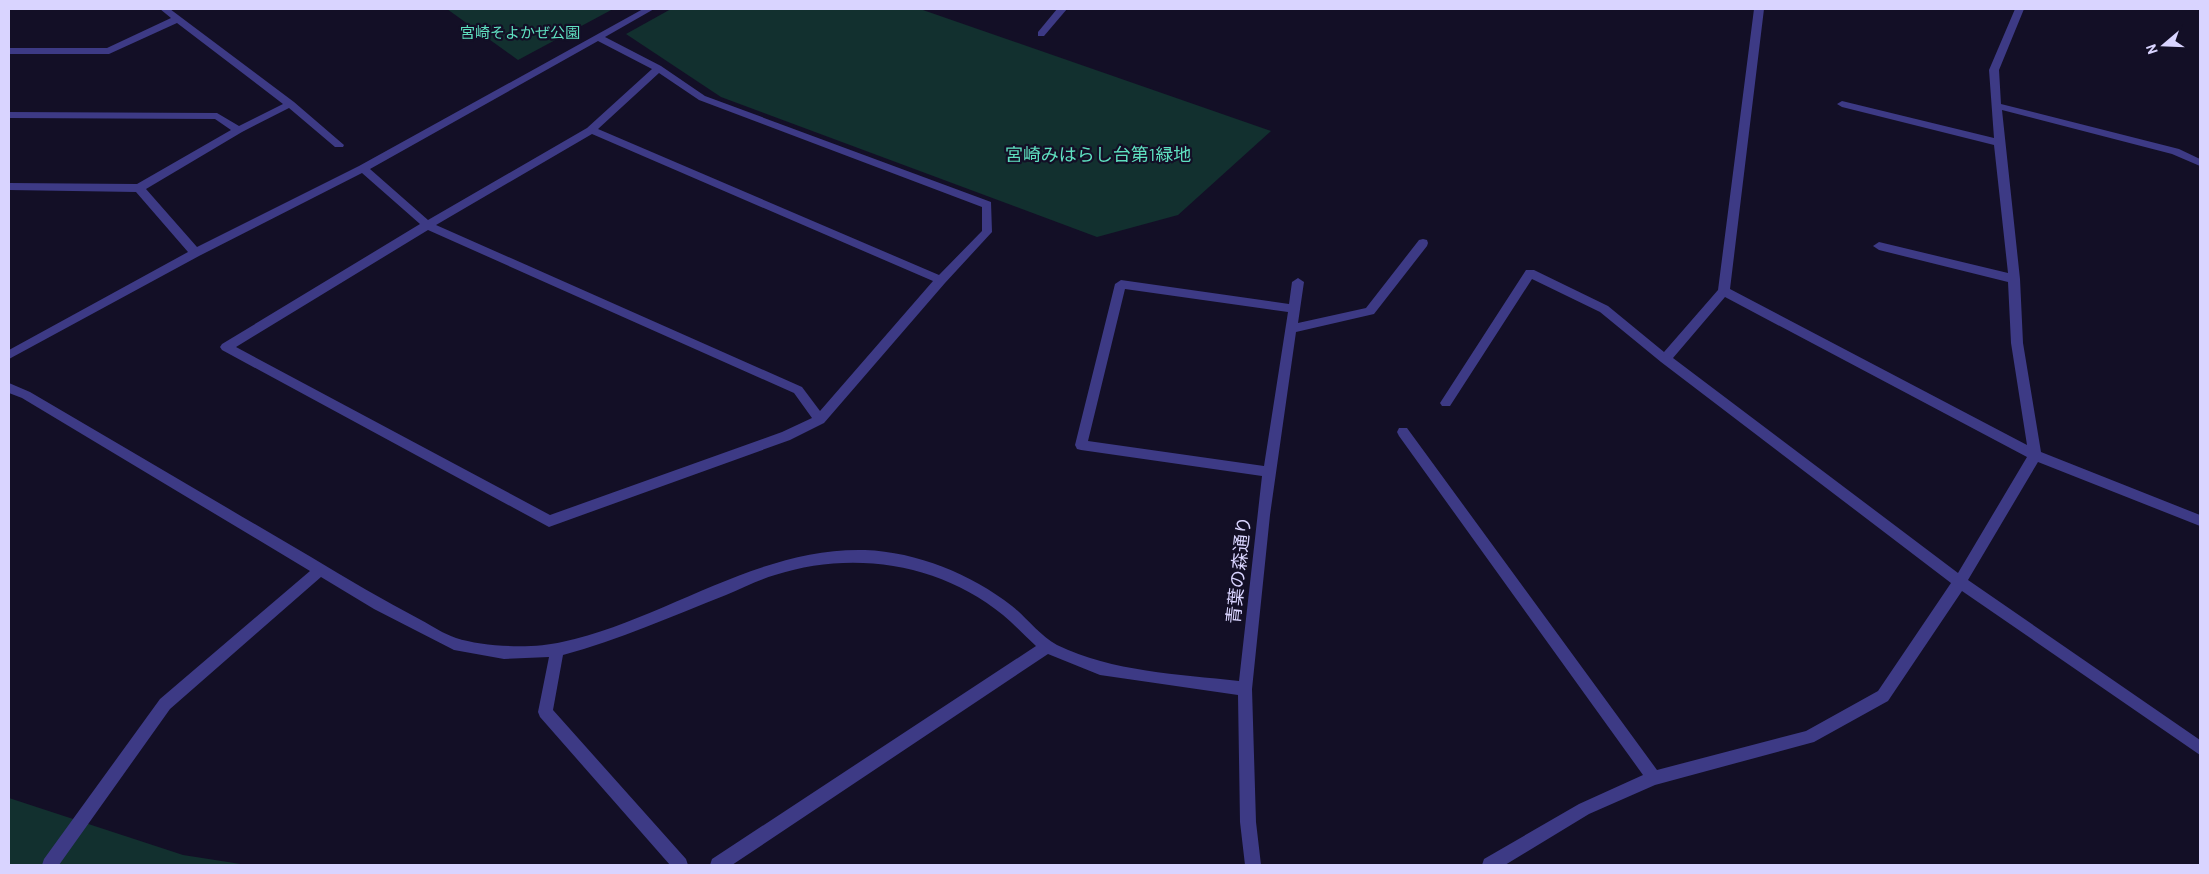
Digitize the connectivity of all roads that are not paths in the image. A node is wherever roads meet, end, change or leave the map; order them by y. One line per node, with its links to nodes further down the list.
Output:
1 (165, 9): 6 (street)
2 (649, 9): 8 (street)
3 (1062, 9): 7 (street)
4 (1759, 9): 30 (street)
5 (2020, 9): 13 (street)
6 (178, 19): 9 (street); 11 (street)
7 (1041, 34)
8 (598, 37): 10 (street); 20 (street)
9 (9, 51)
10 (658, 68): 16 (street); 28 (street)
11 (290, 104): 15 (street); 18 (street)
12 (1842, 104): 17 (street)
13 (1997, 106): 17 (street); 19 (street)
14 (9, 115): 15 (street)
15 (238, 130): 22 (street)
16 (591, 130): 23 (street); 28 (street)
17 (1999, 143): 27 (street)
18 (339, 146)
19 (2200, 163)
20 (363, 168): 23 (street); 26 (street)
21 (9, 186): 22 (street)
22 (139, 188): 26 (street)
23 (427, 225): 37 (street); 37 (street)
24 (1423, 243): 32 (street)
25 (1879, 246): 27 (street)
26 (195, 254): 33 (street)
27 (2014, 278): 39 (street)
28 (941, 280): 37 (street)
29 (1298, 282): 31 (street, 青葉の森通り)
30 (1724, 291): 34 (street); 39 (street)
31 (1293, 309): 32 (street, 青葉の森通り); 40 (street)
32 (1291, 329): 40 (street, 青葉の森通り)
33 (9, 355)
34 (1665, 359): 36 (street); 43 (street)
35 (9, 388): 42 (street)
36 (1446, 403)
37 (820, 420)
38 (1402, 432): 48 (street)
39 (2035, 455): 41 (street); 43 (street)
40 (1269, 472): 46 (street, 青葉の森通り)
41 (2200, 521)
42 (320, 570): 45 (street); 49 (street)
43 (1960, 582): 47 (street); 48 (street)
44 (1047, 647): 45 (street); 46 (street); 51 (street)
45 (557, 650): 50 (street)
46 (1245, 689): 52 (street, 青葉の森通り)
47 (2200, 748)
48 (1654, 778): 53 (street)
49 (50, 865)
50 (680, 865)
51 (718, 865)
52 (1253, 865)
53 (1490, 865)

